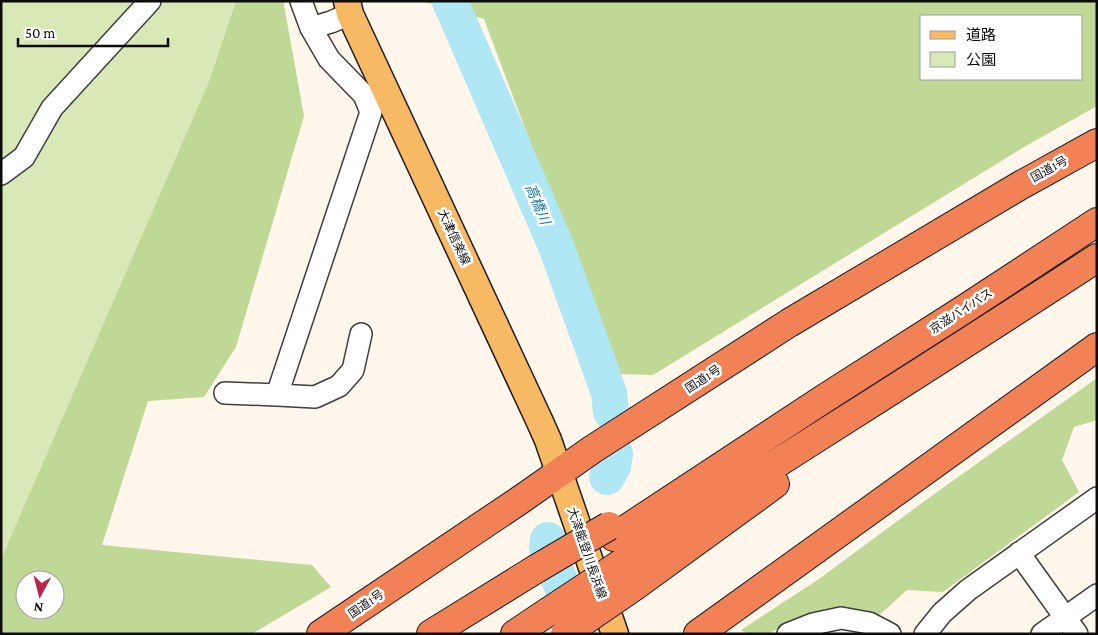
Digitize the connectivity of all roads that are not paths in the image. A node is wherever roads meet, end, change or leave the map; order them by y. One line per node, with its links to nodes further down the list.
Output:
1 (150, 1): 6 (street)
2 (301, 1): 4 (street)
3 (348, 8): 4 (street); 13 (main road, 大津信楽線)
4 (311, 28): 12 (street)
5 (1097, 143): 13 (highway, 国道1号)
6 (1, 174)
7 (1097, 222): 15 (highway, 京滋バイパス)
8 (1097, 258): 15 (highway)
9 (361, 334): 12 (street)
10 (1097, 347): 26 (highway)
11 (225, 393): 12 (street)
12 (277, 394)
13 (559, 473): 20 (highway, 国道1号); 25 (main road, 大津能登川長浜線)
14 (1097, 498): 16 (street)
15 (620, 553): 17 (highway); 23 (highway, bridge); 24 (highway, bridge)
16 (1019, 554): 19 (street); 29 (street)
17 (539, 576): 21 (highway); 22 (highway)
18 (1097, 595): 19 (street)
19 (1071, 626): 30 (street)
20 (321, 634)
21 (431, 634)
22 (465, 634)
23 (515, 634)
24 (565, 634)
25 (615, 634)
26 (698, 634)
27 (788, 634): 28 (street)
28 (890, 634)
29 (925, 634)
30 (1042, 634)

